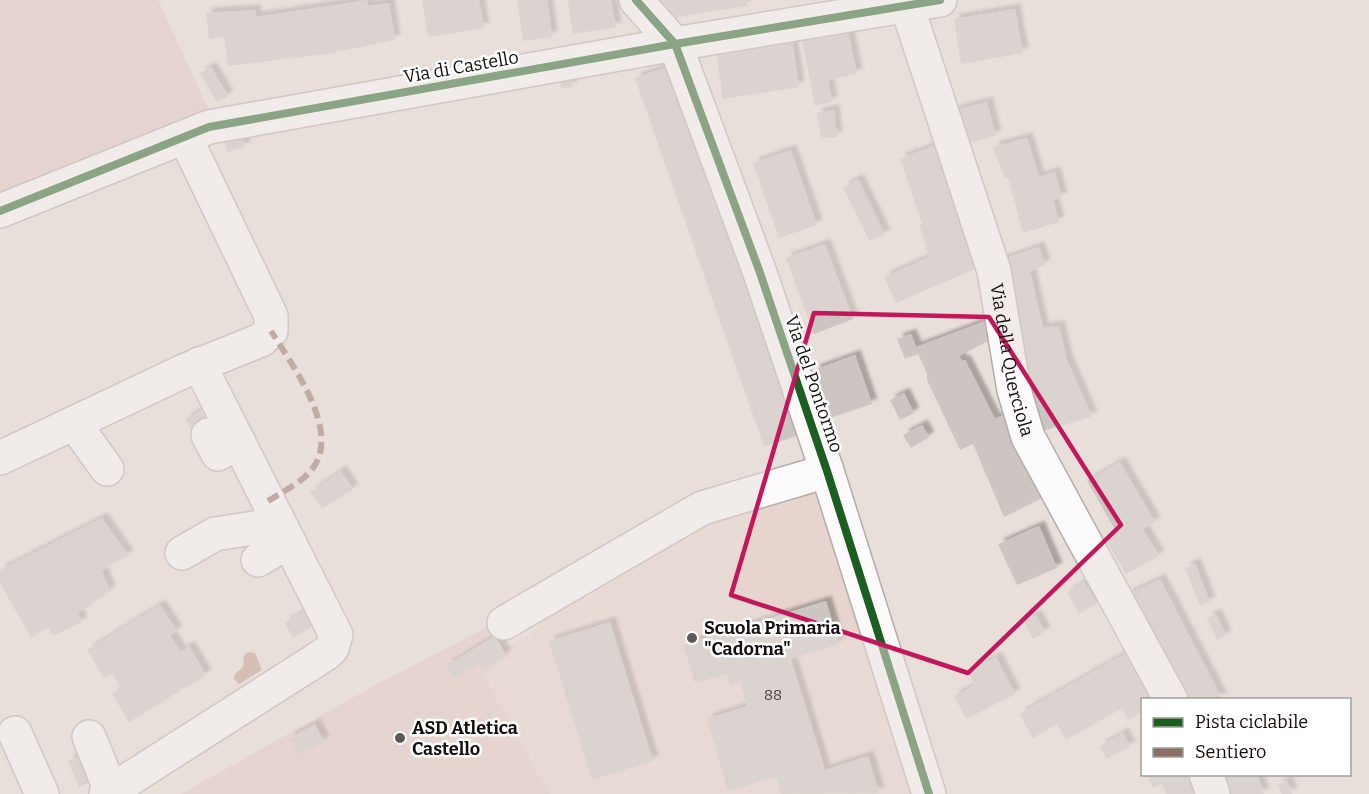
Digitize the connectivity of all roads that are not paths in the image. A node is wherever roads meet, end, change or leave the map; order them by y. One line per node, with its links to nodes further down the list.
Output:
1 (636, 0): 4 (street, Via del Pontormo)
2 (940, 0): 3 (street, Via di Castello)
3 (906, 3): 4 (street, Via di Castello); 16 (street, Via della Querciola)
4 (675, 44): 5 (street, Via di Castello); 11 (street, Via del Pontormo)
5 (185, 136): 6 (street, Via di Castello); 7 (street)
6 (0, 211)
7 (199, 364): 8 (street); 12 (street)
8 (74, 423): 9 (street); 10 (street)
9 (0, 458)
10 (107, 468)
11 (827, 471): 15 (street); 22 (street, Via del Pontormo)
12 (283, 530): 13 (street); 14 (street); 20 (street)
13 (182, 553)
14 (258, 560)
15 (504, 623)
16 (1170, 698)
17 (15, 733): 21 (street)
18 (89, 737): 20 (street)
19 (1207, 776): 23 (street)
20 (109, 792)
21 (42, 794)
22 (929, 794)
23 (1213, 794)

